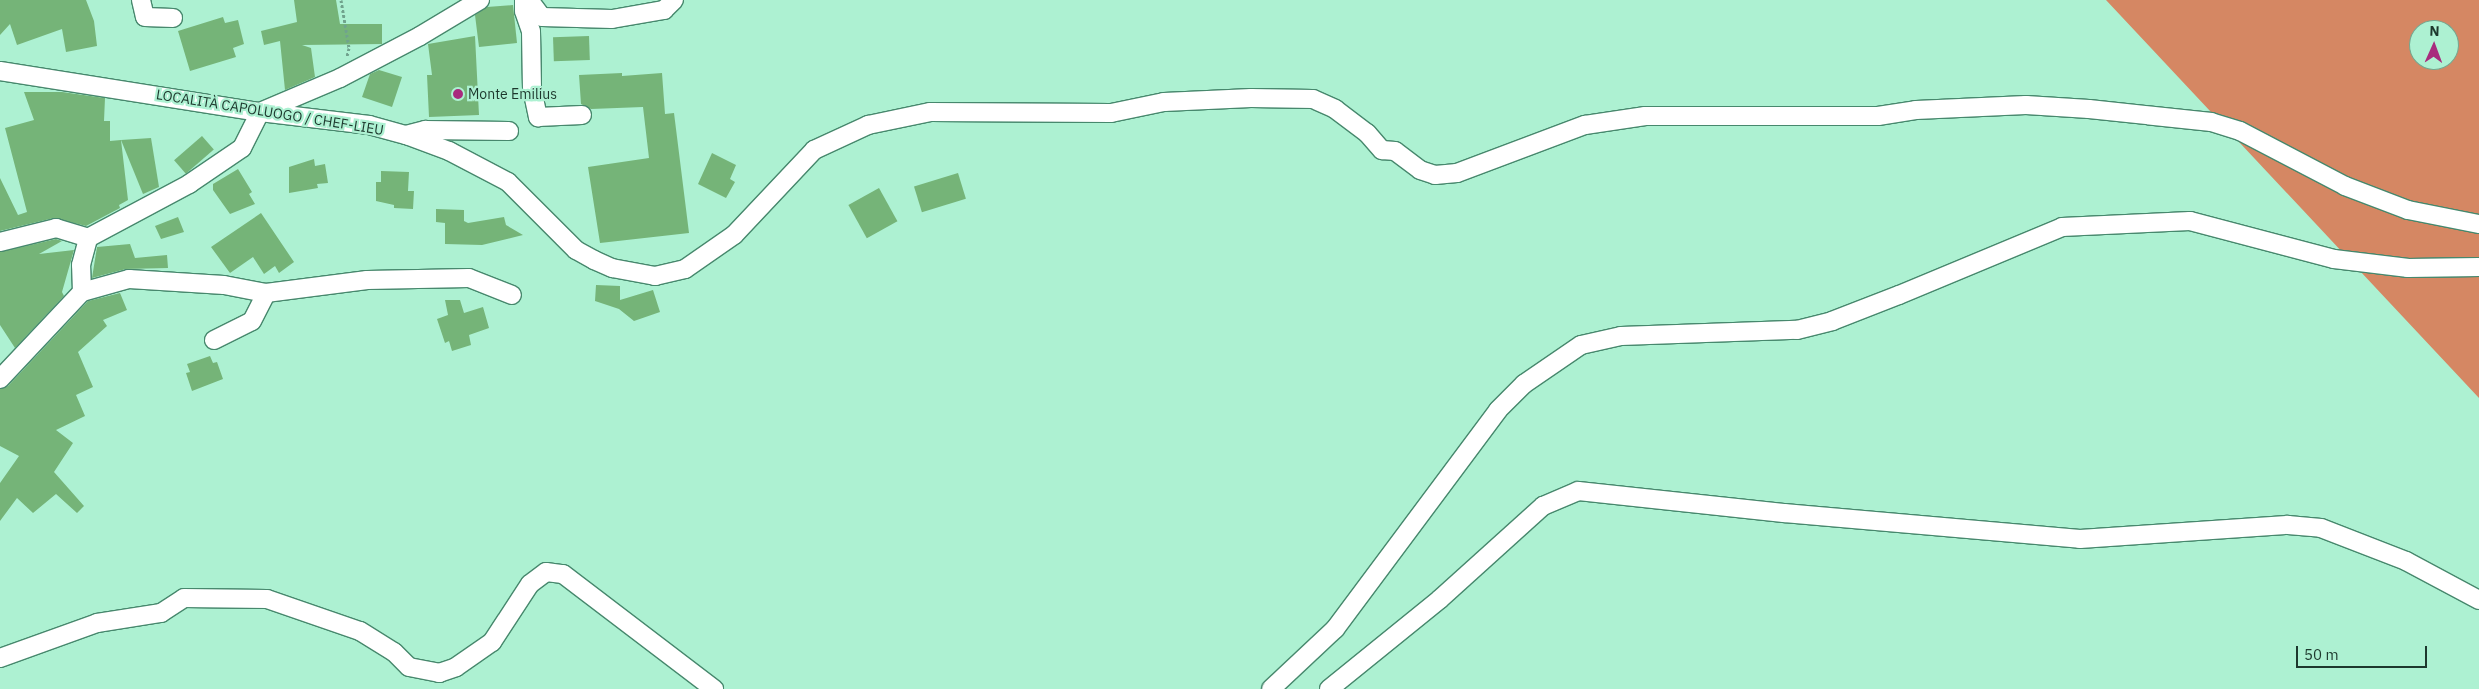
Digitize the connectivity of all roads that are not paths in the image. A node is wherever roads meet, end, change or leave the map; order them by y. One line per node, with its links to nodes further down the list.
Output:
1 (141, 0): 6 (street)
2 (480, 0): 8 (street)
3 (524, 0): 9 (street)
4 (529, 0): 5 (street)
5 (674, 0)
6 (174, 18)
7 (0, 71): 8 (street, LOCALITÀ CAPOLUOGO / CHEF-LIEU)
8 (260, 112): 11 (street, LOCALITÀ CAPOLUOGO / CHEF-LIEU); 13 (street)
9 (582, 116)
10 (509, 131): 11 (street)
11 (406, 135): 12 (street, LOCALITÀ CAPOLUOGO / CHEF-LIEU)
12 (2479, 224)
13 (88, 238): 14 (street); 16 (street)
14 (0, 242)
15 (2479, 267): 24 (street)
16 (82, 292): 17 (street); 20 (street)
17 (266, 293): 18 (street); 19 (street)
18 (512, 295)
19 (214, 340)
20 (0, 379)
21 (2479, 600): 25 (street)
22 (0, 658): 23 (street)
23 (714, 689)
24 (1271, 689)
25 (1329, 689)

